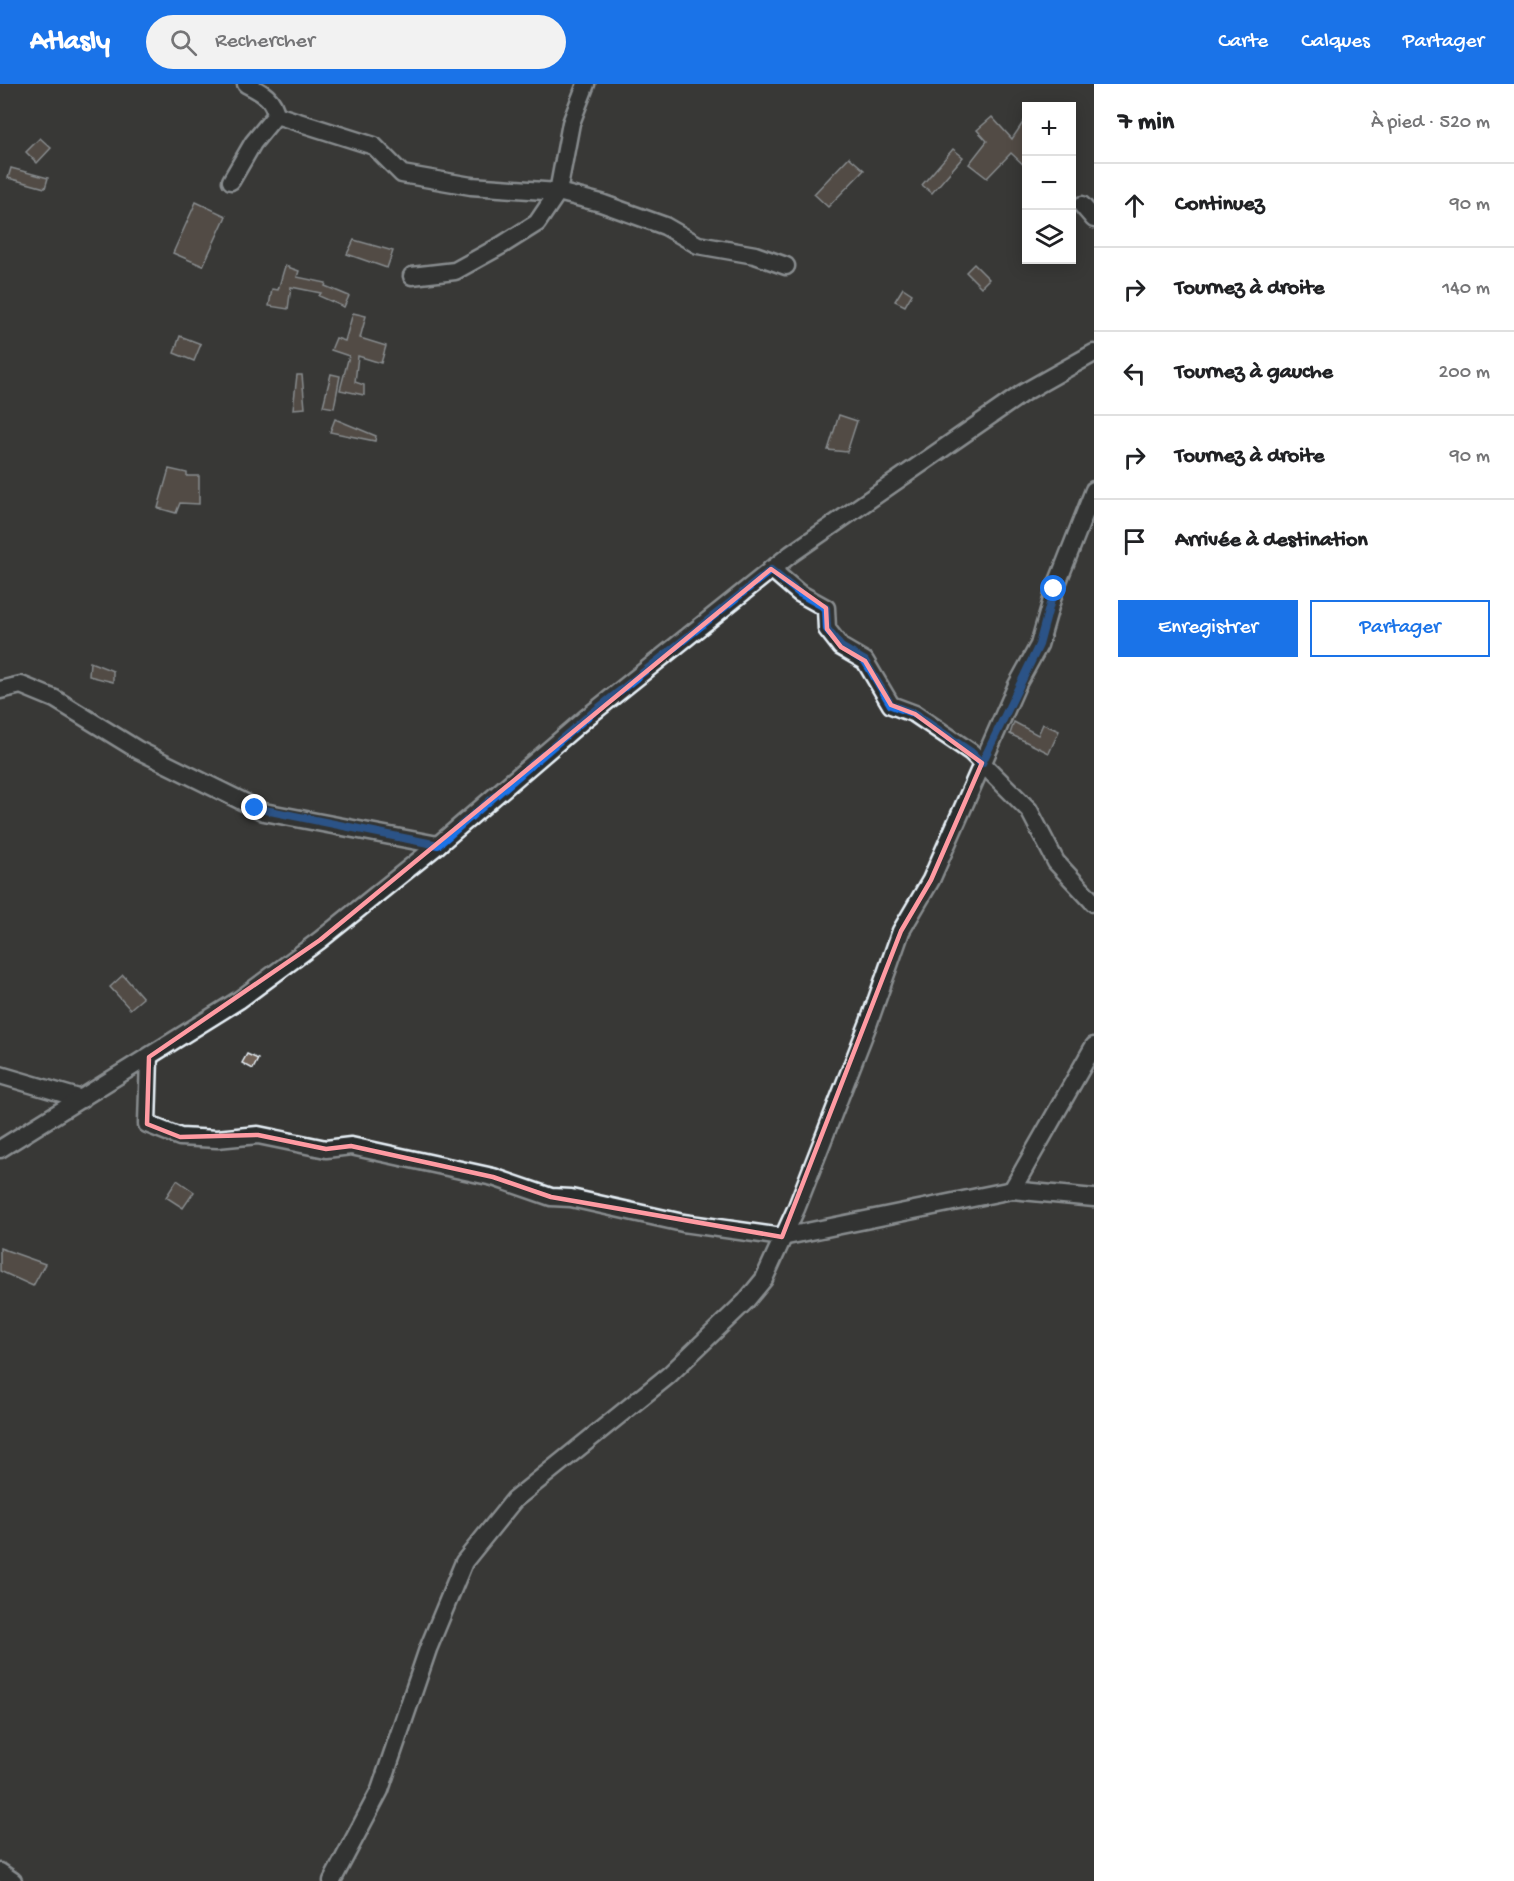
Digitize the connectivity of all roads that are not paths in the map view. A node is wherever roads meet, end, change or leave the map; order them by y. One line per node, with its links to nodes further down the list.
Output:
1 (246, 84): 3 (street)
2 (586, 84): 5 (street)
3 (276, 115): 4 (street); 5 (street)
4 (231, 181)
5 (558, 192): 8 (street); 9 (street)
6 (1082, 205): 7 (street)
7 (1094, 219)
8 (786, 266)
9 (412, 276)
10 (1094, 352): 12 (street)
11 (1094, 490): 14 (street)
12 (771, 570): 14 (street); 15 (street)
13 (0, 690): 15 (street)
14 (982, 763): 16 (street); 24 (street)
15 (438, 845): 18 (street)
16 (1094, 903)
17 (1094, 1046): 22 (street)
18 (149, 1057): 20 (street); 24 (street)
19 (0, 1075): 20 (street)
20 (82, 1099): 21 (street)
21 (0, 1149)
22 (1012, 1190): 23 (street); 24 (street)
23 (1094, 1198)
24 (783, 1237): 27 (street)
25 (0, 1872): 26 (street)
26 (13, 1881)
27 (332, 1881)

